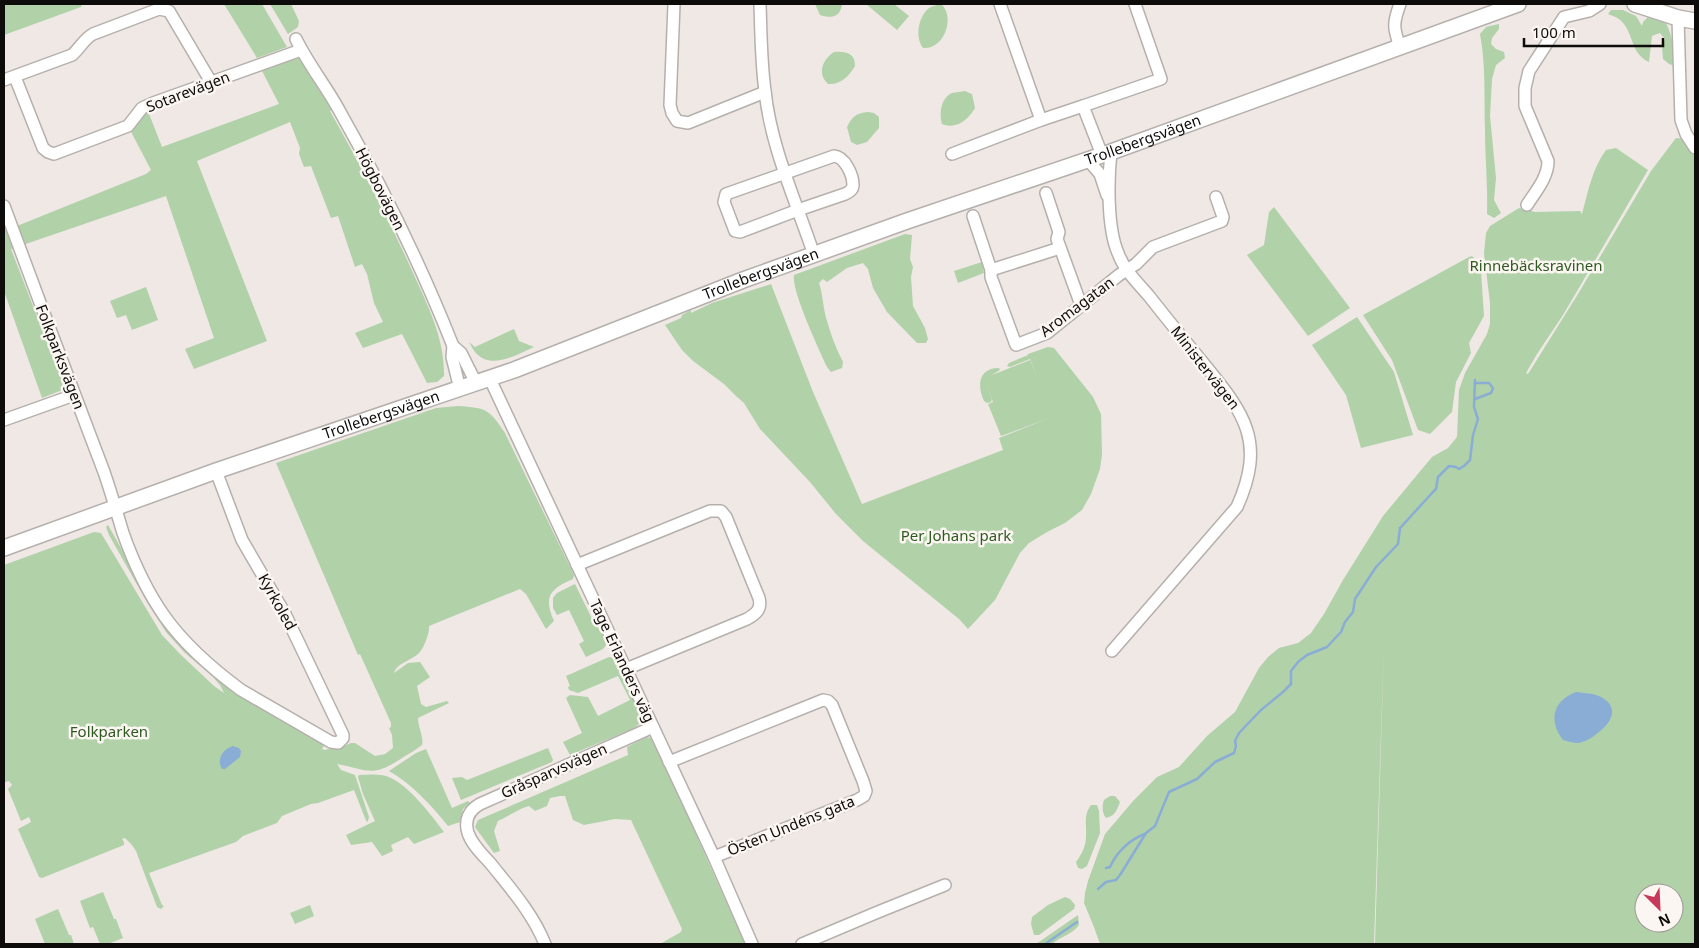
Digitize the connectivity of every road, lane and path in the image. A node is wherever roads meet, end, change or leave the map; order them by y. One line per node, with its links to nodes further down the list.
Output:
1 (674, 4): 17 (street)
2 (760, 4): 17 (street)
3 (1000, 4): 19 (street)
4 (1134, 4): 18 (street)
5 (1400, 4): 12 (street)
6 (1518, 4): 12 (street, Trollebergsvägen)
7 (1600, 4): 27 (street)
8 (1635, 4): 9 (street)
9 (1678, 18): 10 (street); 20 (street)
10 (1695, 21)
11 (296, 39): 13 (street, Högbovägen)
12 (1400, 47): 22 (street, Trollebergsvägen)
13 (301, 50): 16 (street, Sotarevägen); 36 (street, Högbovägen)
14 (15, 76): 15 (street); 16 (street); 16 (street, Sotarevägen)
15 (4, 80)
16 (211, 82)
17 (765, 92): 23 (street)
18 (1083, 106): 19 (street); 22 (street)
19 (1041, 120): 21 (street)
20 (1695, 148)
21 (952, 154)
22 (1101, 156): 26 (street, Ministervägen); 26 (street, Ministervägen); 32 (street, Trollebergsvägen)
23 (784, 172): 29 (street); 29 (street); 29 (street)
24 (1046, 193): 31 (street)
25 (1216, 197): 33 (street, Aromagatan)
26 (1110, 204): 33 (street, Ministervägen)
27 (1527, 205)
28 (4, 206): 39 (street, Folkparksvägen)
29 (798, 210): 32 (street)
30 (973, 216): 34 (street, Aromagatan)
31 (1060, 248): 34 (street); 35 (street)
32 (814, 255): 37 (street, Trollebergsvägen)
33 (1126, 269): 35 (street, Aromagatan); 45 (street, Ministervägen)
34 (991, 270): 35 (street, Aromagatan)
35 (1081, 305)
36 (453, 346): 37 (street, Högbovägen); 38 (street, Högbovägen)
37 (483, 381): 38 (street, Trollebergsvägen); 44 (street, Tage Erlanders väg)
38 (460, 389): 41 (street, Trollebergsvägen)
39 (74, 395): 40 (street); 42 (street, Folkparksvägen)
40 (4, 420)
41 (216, 472): 42 (street, Trollebergsvägen); 48 (street, Kyrkoled)
42 (115, 508): 43 (street, Trollebergsvägen); 48 (street, Folkparksvägen)
43 (4, 548)
44 (577, 565): 46 (street, Tage Erlanders väg); 46 (street)
45 (1112, 651)
46 (626, 669): 47 (street, Tage Erlanders väg)
47 (653, 727): 49 (street, Tage Erlanders väg); 52 (street, Gråsparvsvägen)
48 (342, 731)
49 (669, 762): 50 (street, Tage Erlanders väg); 50 (street, Östen Undéns gata)
50 (714, 857): 53 (street, Tage Erlanders väg)
51 (945, 885): 54 (street)
52 (545, 944)
53 (752, 944)
54 (802, 944)

